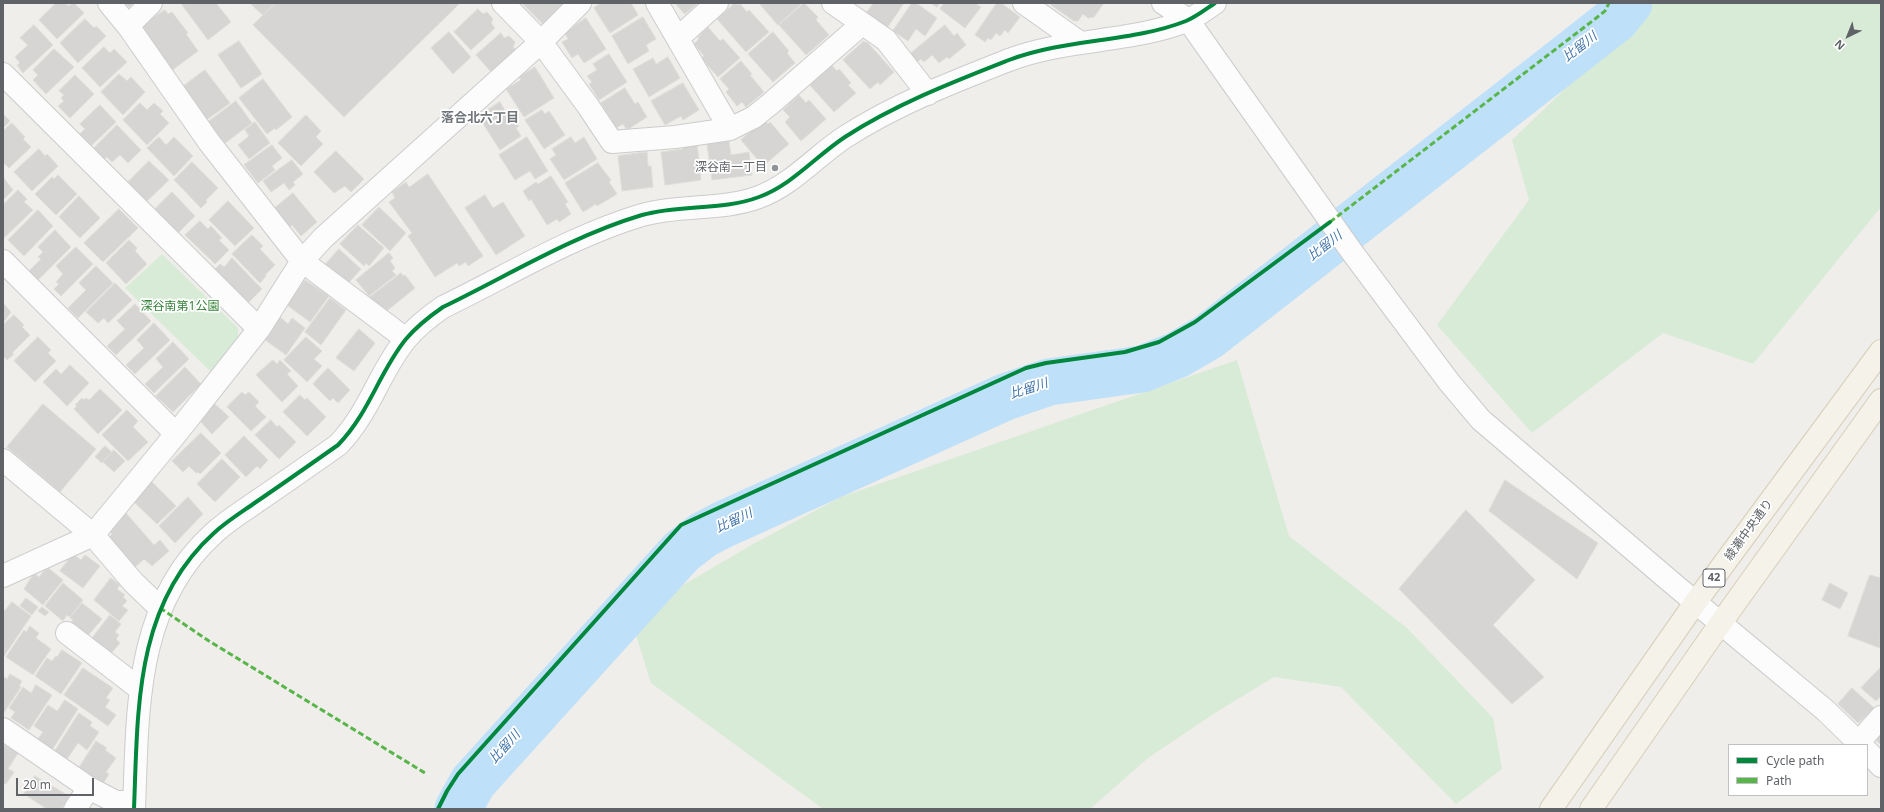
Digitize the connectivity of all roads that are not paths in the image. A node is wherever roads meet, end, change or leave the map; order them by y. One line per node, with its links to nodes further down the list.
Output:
1 (109, 3): 13 (street)
2 (151, 3): 13 (street)
3 (503, 3): 15 (street)
4 (580, 3): 15 (street)
5 (657, 3): 14 (street)
6 (717, 3): 14 (street)
7 (833, 3): 12 (street)
8 (1024, 3): 16 (street)
9 (1163, 3): 11 (street)
10 (1215, 3): 11 (street)
11 (1188, 20): 16 (street); 30 (street)
12 (862, 24): 18 (street); 19 (street)
13 (128, 26): 20 (street)
14 (678, 38): 19 (street)
15 (541, 42): 19 (street); 20 (street)
16 (1079, 42): 18 (street)
17 (3, 74): 22 (street)
18 (928, 94): 23 (street)
19 (730, 129)
20 (302, 261): 22 (street); 23 (street)
21 (3, 262): 26 (street)
22 (259, 329): 26 (street)
23 (406, 339): 31 (street)
24 (1881, 351): 30 (main road, 綾瀬中央通り / 42)
25 (1881, 400): 32 (main road, 42)
26 (176, 434): 28 (street)
27 (3, 460): 28 (street)
28 (92, 535): 29 (street); 31 (street)
29 (3, 576)
30 (1695, 603): 32 (street); 44 (main road, 綾瀬中央通り / 42)
31 (160, 608): 34 (street)
32 (1720, 624): 37 (street); 45 (main road, 42)
33 (67, 633): 34 (street)
34 (140, 689): 42 (street)
35 (1881, 717): 38 (street)
36 (3, 729): 41 (street)
37 (1860, 744)
38 (1863, 744)
39 (1868, 752): 40 (street)
40 (1881, 766)
41 (89, 788): 42 (street); 43 (street)
42 (134, 805)
43 (75, 809)
44 (1551, 809)
45 (1591, 809)

